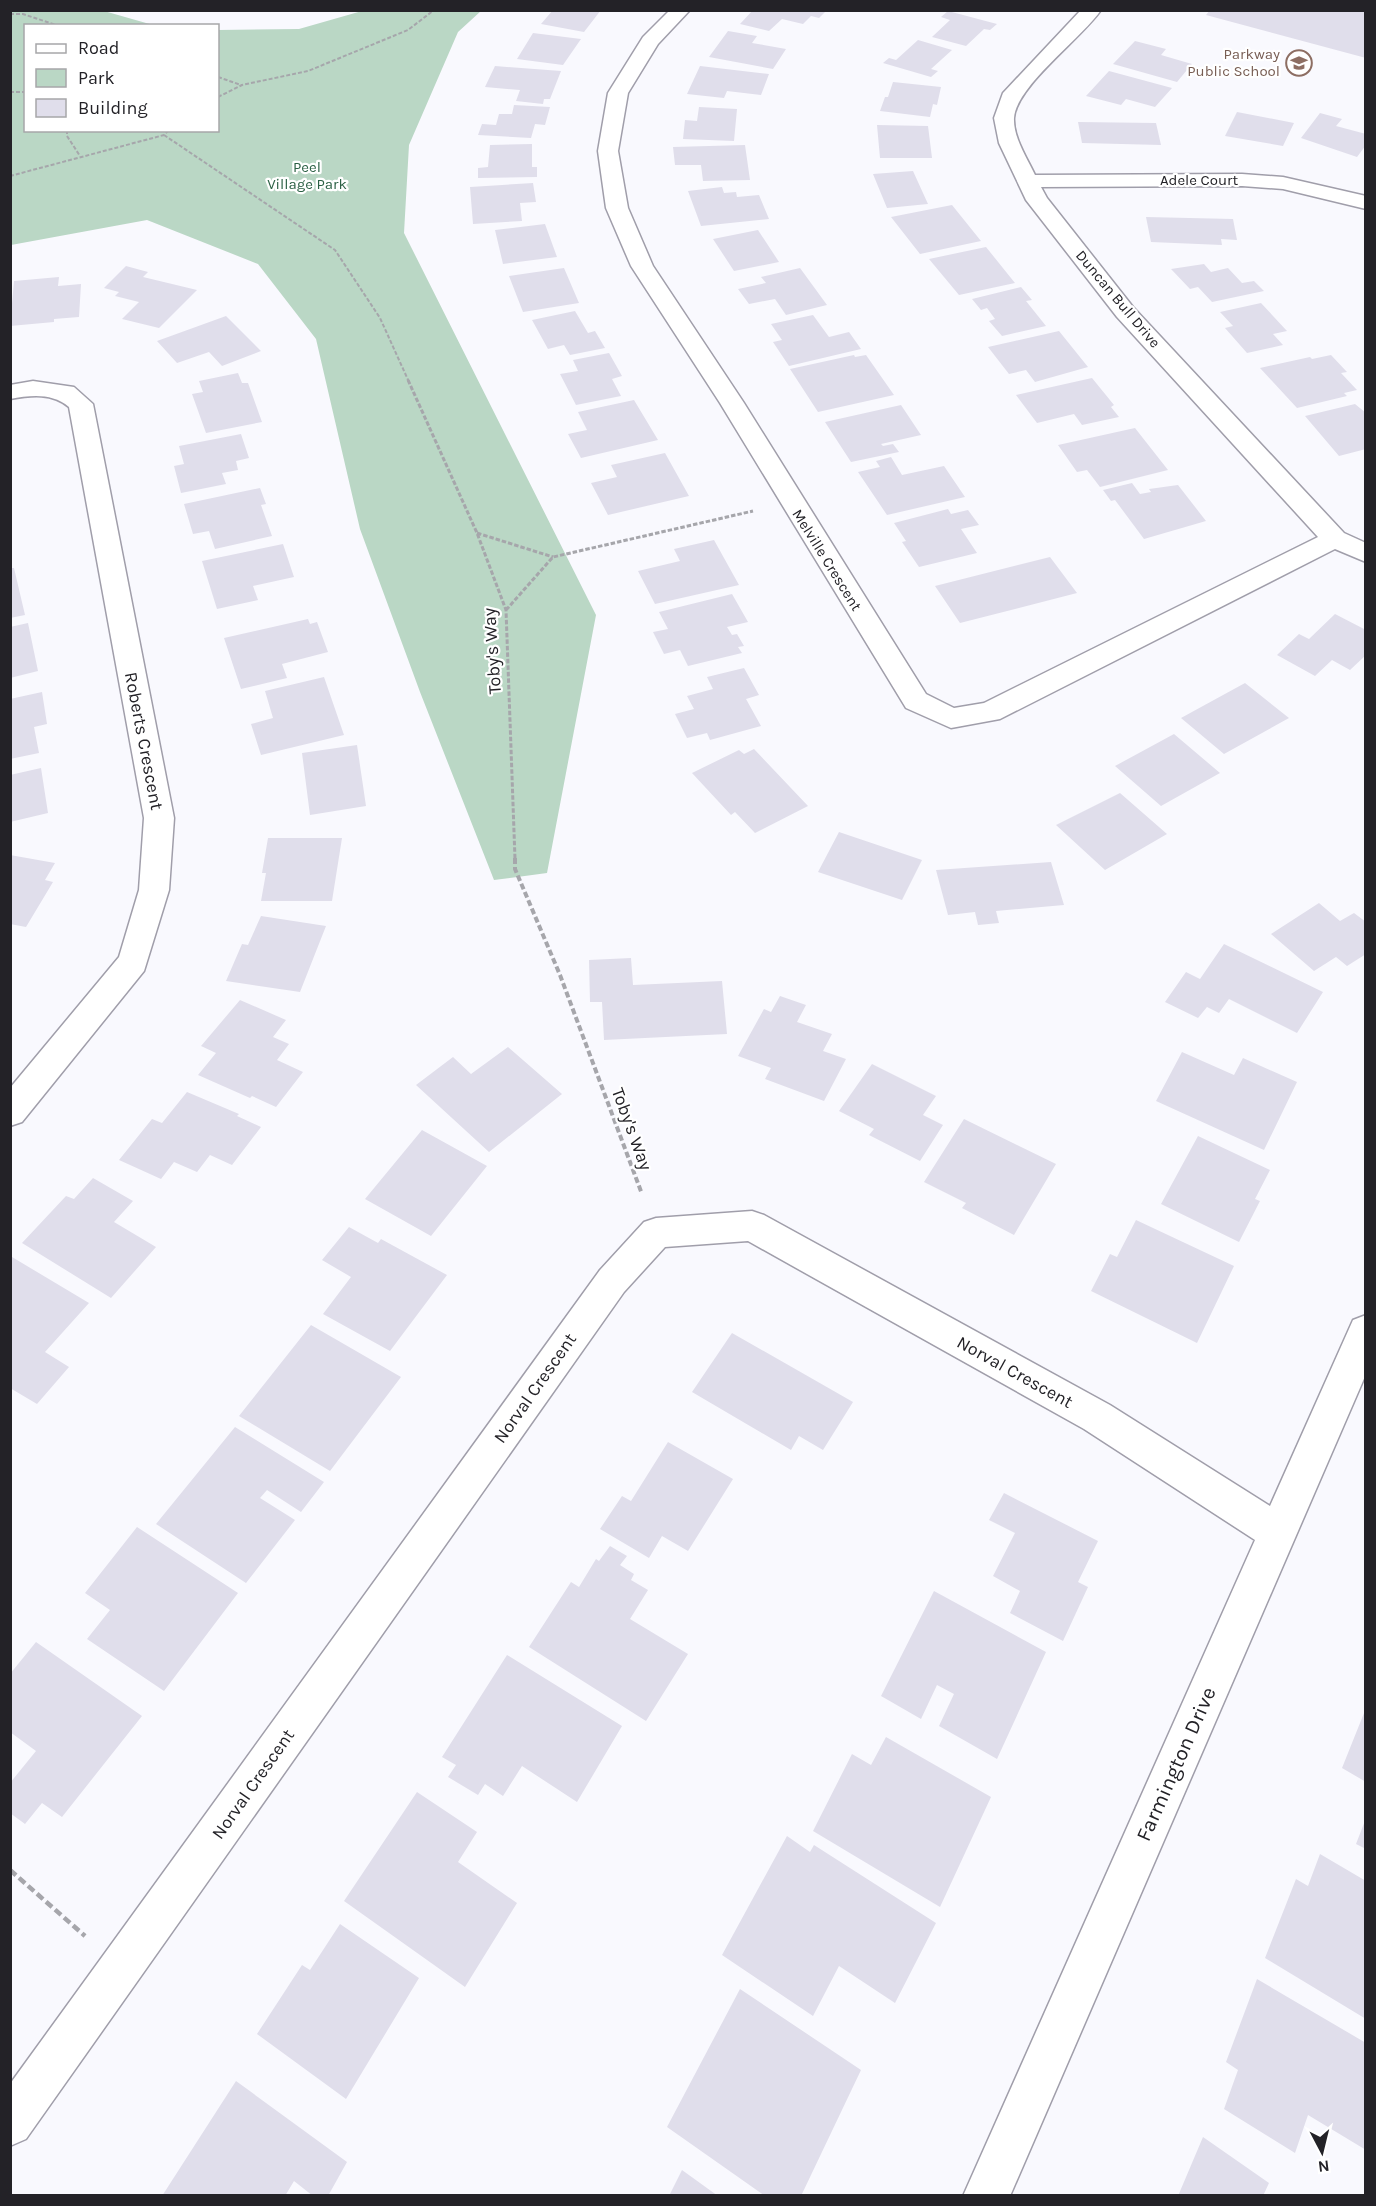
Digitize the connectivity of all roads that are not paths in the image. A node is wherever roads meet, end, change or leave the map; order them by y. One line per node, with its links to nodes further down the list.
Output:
1 (681, 10): 6 (street, Melville Crescent)
2 (1092, 10): 3 (street, Duncan Bull Drive)
3 (1029, 182): 4 (street, Adele Court); 6 (street, Duncan Bull Drive)
4 (1365, 203)
5 (10, 392): 8 (street, Roberts Crescent)
6 (1335, 539): 7 (street, Duncan Bull Drive)
7 (1365, 554)
8 (10, 1112)
9 (1365, 1331): 10 (street, Farmington Drive)
10 (1278, 1533): 11 (street, Norval Crescent); 12 (street, Farmington Drive)
11 (10, 2123)
12 (986, 2196)

